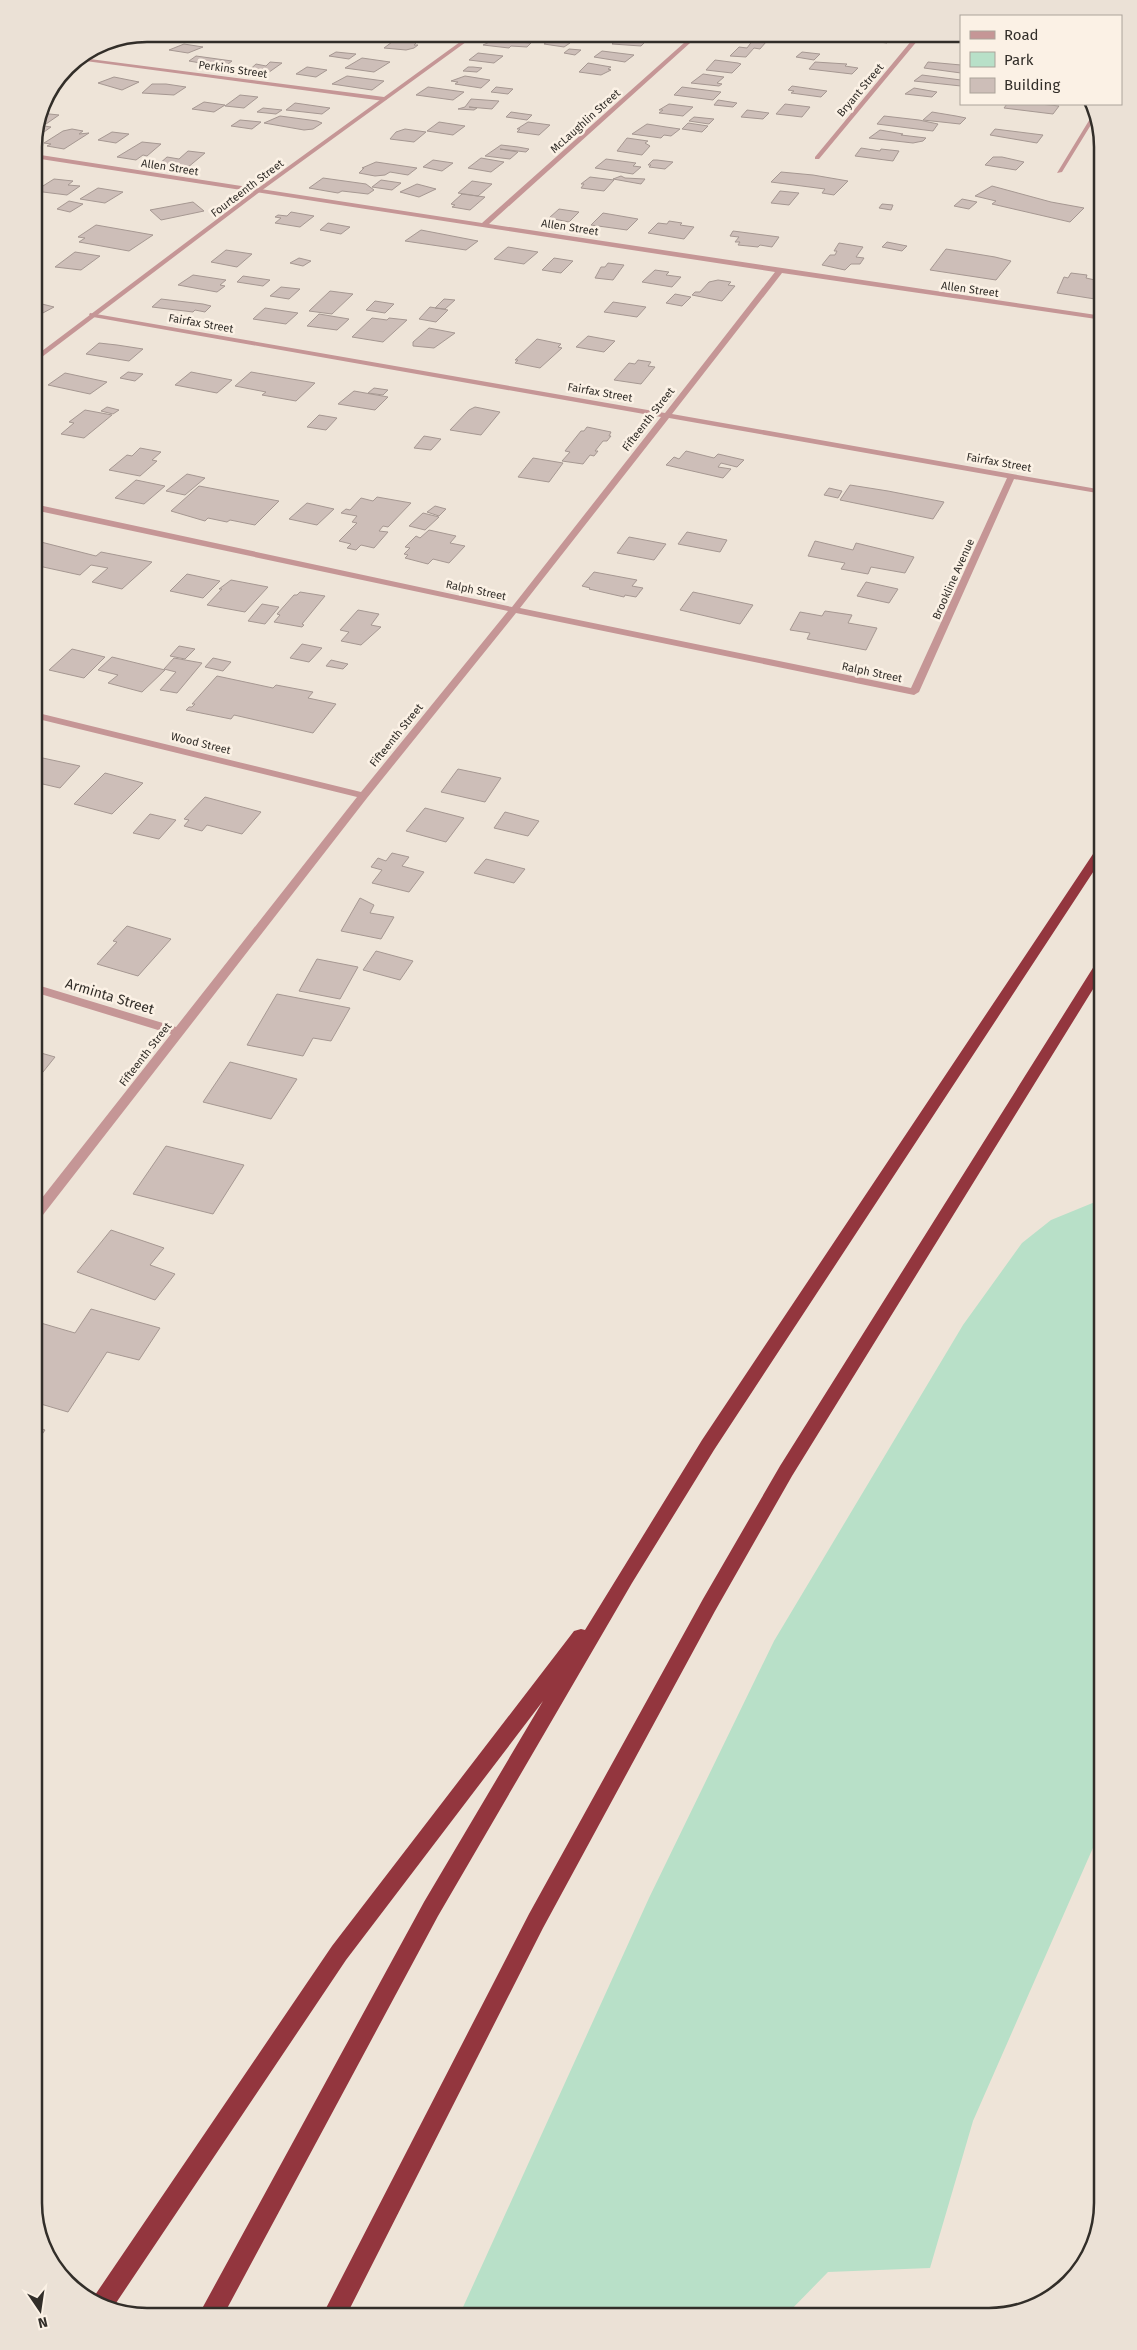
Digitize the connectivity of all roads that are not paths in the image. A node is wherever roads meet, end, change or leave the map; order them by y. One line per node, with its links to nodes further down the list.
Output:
1 (462, 43): 5 (street, Fourteenth Street)
2 (687, 43): 11 (street, McLaughlin Street)
3 (913, 43): 8 (street, Bryant Street)
4 (89, 60): 5 (street, Perkins Street)
5 (384, 99): 10 (street, Fourteenth Street)
6 (1091, 120): 9 (street)
7 (43, 157): 10 (street, Allen Street)
8 (817, 158)
9 (1059, 172)
10 (259, 190): 11 (street, Allen Street); 13 (street, Fourteenth Street)
11 (485, 224): 12 (street, Allen Street)
12 (780, 271): 14 (street, Allen Street); 16 (street, Fifteenth Street)
13 (93, 315): 15 (street, Fourteenth Street); 16 (street, Fairfax Street)
14 (1095, 317)
15 (43, 354)
16 (667, 415): 17 (street, Fairfax Street); 20 (street, Fifteenth Street)
17 (1012, 476): 18 (street, Fairfax Street); 21 (street, Brookline Avenue)
18 (1095, 491)
19 (43, 509): 20 (street, Ralph Street)
20 (514, 610): 21 (street, Ralph Street); 23 (street, Fifteenth Street)
21 (914, 692)
22 (43, 717): 23 (street, Wood Street)
23 (362, 796): 27 (street, Fifteenth Street)
24 (1095, 860): 29 (highway)
25 (1095, 976): 32 (highway)
26 (43, 991): 27 (street, Arminta Street)
27 (178, 1032): 28 (street, Fifteenth Street)
28 (42, 1206)
29 (626, 1578): 30 (highway); 31 (highway)
30 (106, 2298)
31 (215, 2307)
32 (338, 2307)

